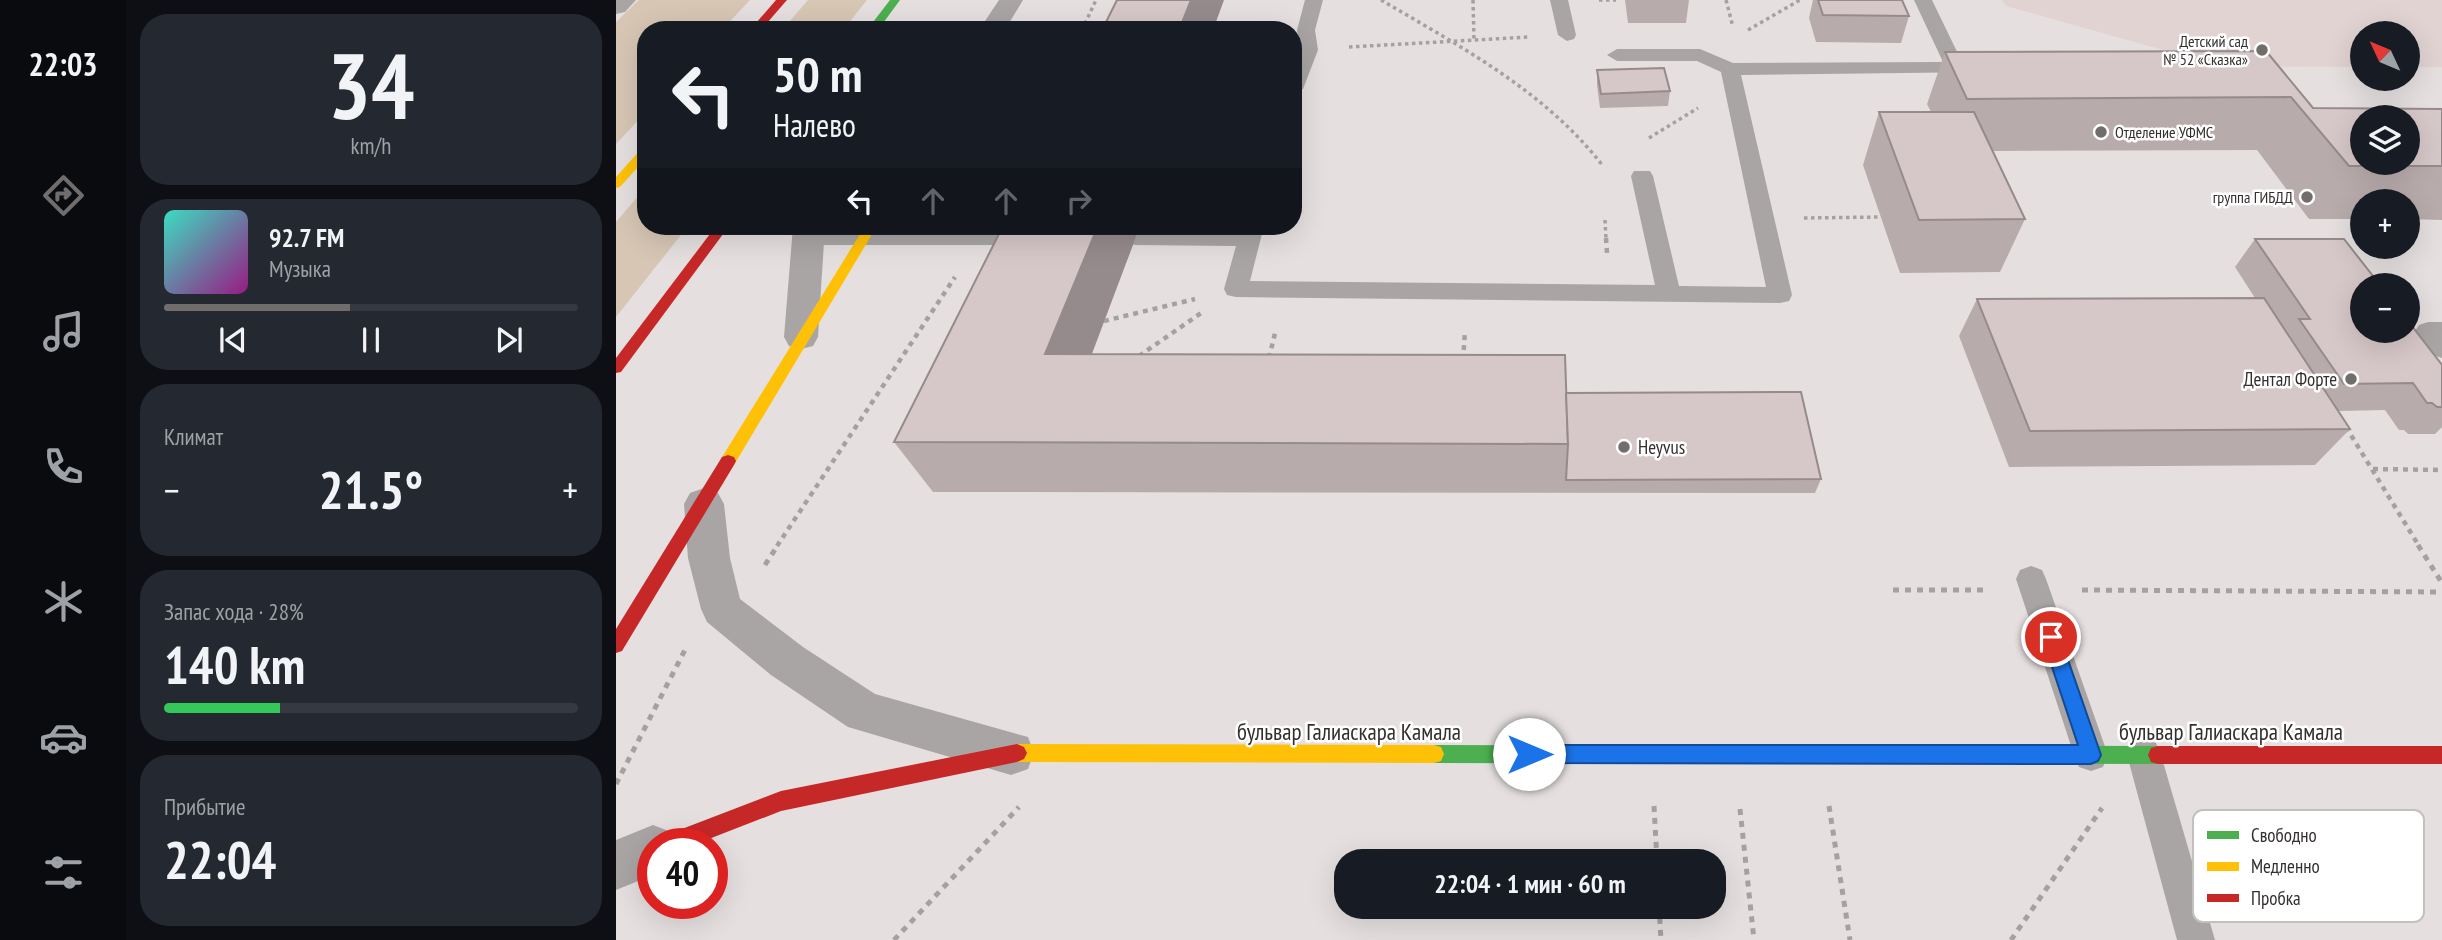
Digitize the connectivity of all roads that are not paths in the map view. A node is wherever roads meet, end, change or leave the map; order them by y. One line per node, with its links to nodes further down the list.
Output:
1 (624, 0): 8 (street)
2 (782, 0): 9 (street)
3 (895, 0): 10 (street)
4 (1011, 0): 11 (street)
5 (1314, 0): 14 (lane)
6 (1559, 0): 12 (lane)
7 (1923, 0): 15 (lane)
8 (616, 7)
9 (763, 21)
10 (879, 21)
11 (998, 21)
12 (1567, 35)
13 (1617, 55): 17 (lane)
14 (1302, 67)
15 (1955, 68): 16 (lane); 17 (lane)
16 (1993, 68)
17 (1732, 77): 29 (lane)
18 (637, 161): 20 (street)
19 (1642, 176): 29 (lane)
20 (616, 184)
21 (716, 235): 33 (street)
22 (808, 235): 31 (street)
23 (865, 235): 31 (street)
24 (915, 235): 27 (lane)
25 (1193, 235): 28 (lane)
26 (1250, 235): 29 (lane)
27 (1048, 238)
28 (1135, 238)
29 (1669, 294)
30 (2442, 331): 32 (lane)
31 (801, 337): 34 (street)
32 (2442, 349)
33 (616, 368)
34 (704, 504): 36 (street); 37 (street)
35 (2033, 584): 38 (lane)
36 (616, 645)
37 (1011, 753): 38 (street, бульвар Галиаскара Камала); 41 (street, бульвар Галиаскара Камала)
38 (2091, 755): 39 (street, бульвар Галиаскара Камала)
39 (2141, 755): 40 (street, бульвар Галиаскара Камала); 44 (lane)
40 (2442, 755)
41 (710, 828)
42 (637, 856): 43 (street)
43 (616, 865)
44 (2196, 940)

